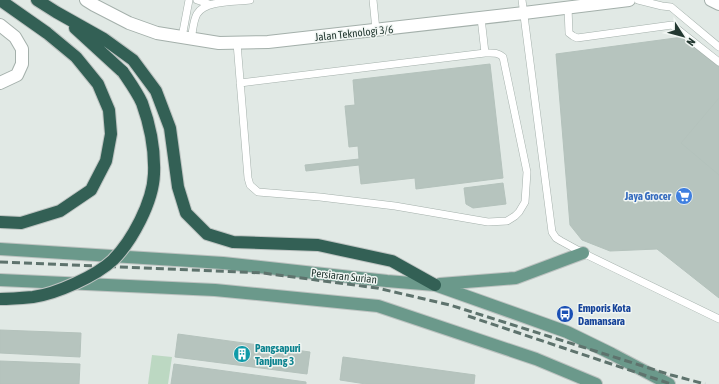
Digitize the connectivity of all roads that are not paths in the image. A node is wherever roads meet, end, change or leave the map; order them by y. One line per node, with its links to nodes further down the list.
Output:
1 (0, 0): 27 (highway)
2 (37, 0): 15 (highway)
3 (189, 0): 20 (lane)
4 (197, 0): 12 (lane)
5 (250, 0): 12 (lane)
6 (373, 0): 19 (lane)
7 (522, 0): 16 (lane)
8 (629, 0): 14 (street, Jalan Teknologi 3/6)
9 (638, 0): 22 (lane)
10 (710, 0): 13 (street)
11 (92, 2): 20 (street, Jalan Teknologi 3/6)
12 (209, 4): 20 (lane)
13 (719, 4)
14 (568, 8): 16 (street, Jalan Teknologi 3/6); 24 (lane)
15 (56, 12): 31 (highway); 32 (highway, bridge)
16 (524, 13): 17 (street, Jalan Teknologi 3/6); 29 (lane)
17 (481, 18): 19 (street, Jalan Teknologi 3/6); 23 (lane)
18 (0, 26): 25 (street)
19 (376, 30): 21 (street, Jalan Teknologi 3/6)
20 (187, 38): 21 (street, Jalan Teknologi 3/6)
21 (237, 43): 26 (lane)
22 (719, 47)
23 (485, 53): 26 (lane); 26 (lane)
24 (719, 62)
25 (0, 83)
26 (240, 83)
27 (0, 222)
28 (1, 249): 31 (main road, Persiaran Surian)
29 (583, 253): 31 (main road); 33 (lane)
30 (0, 280): 34 (main road)
31 (435, 285): 35 (main road, Persiaran Surian)
32 (0, 299)
33 (719, 319)
34 (596, 384)
35 (669, 384)

